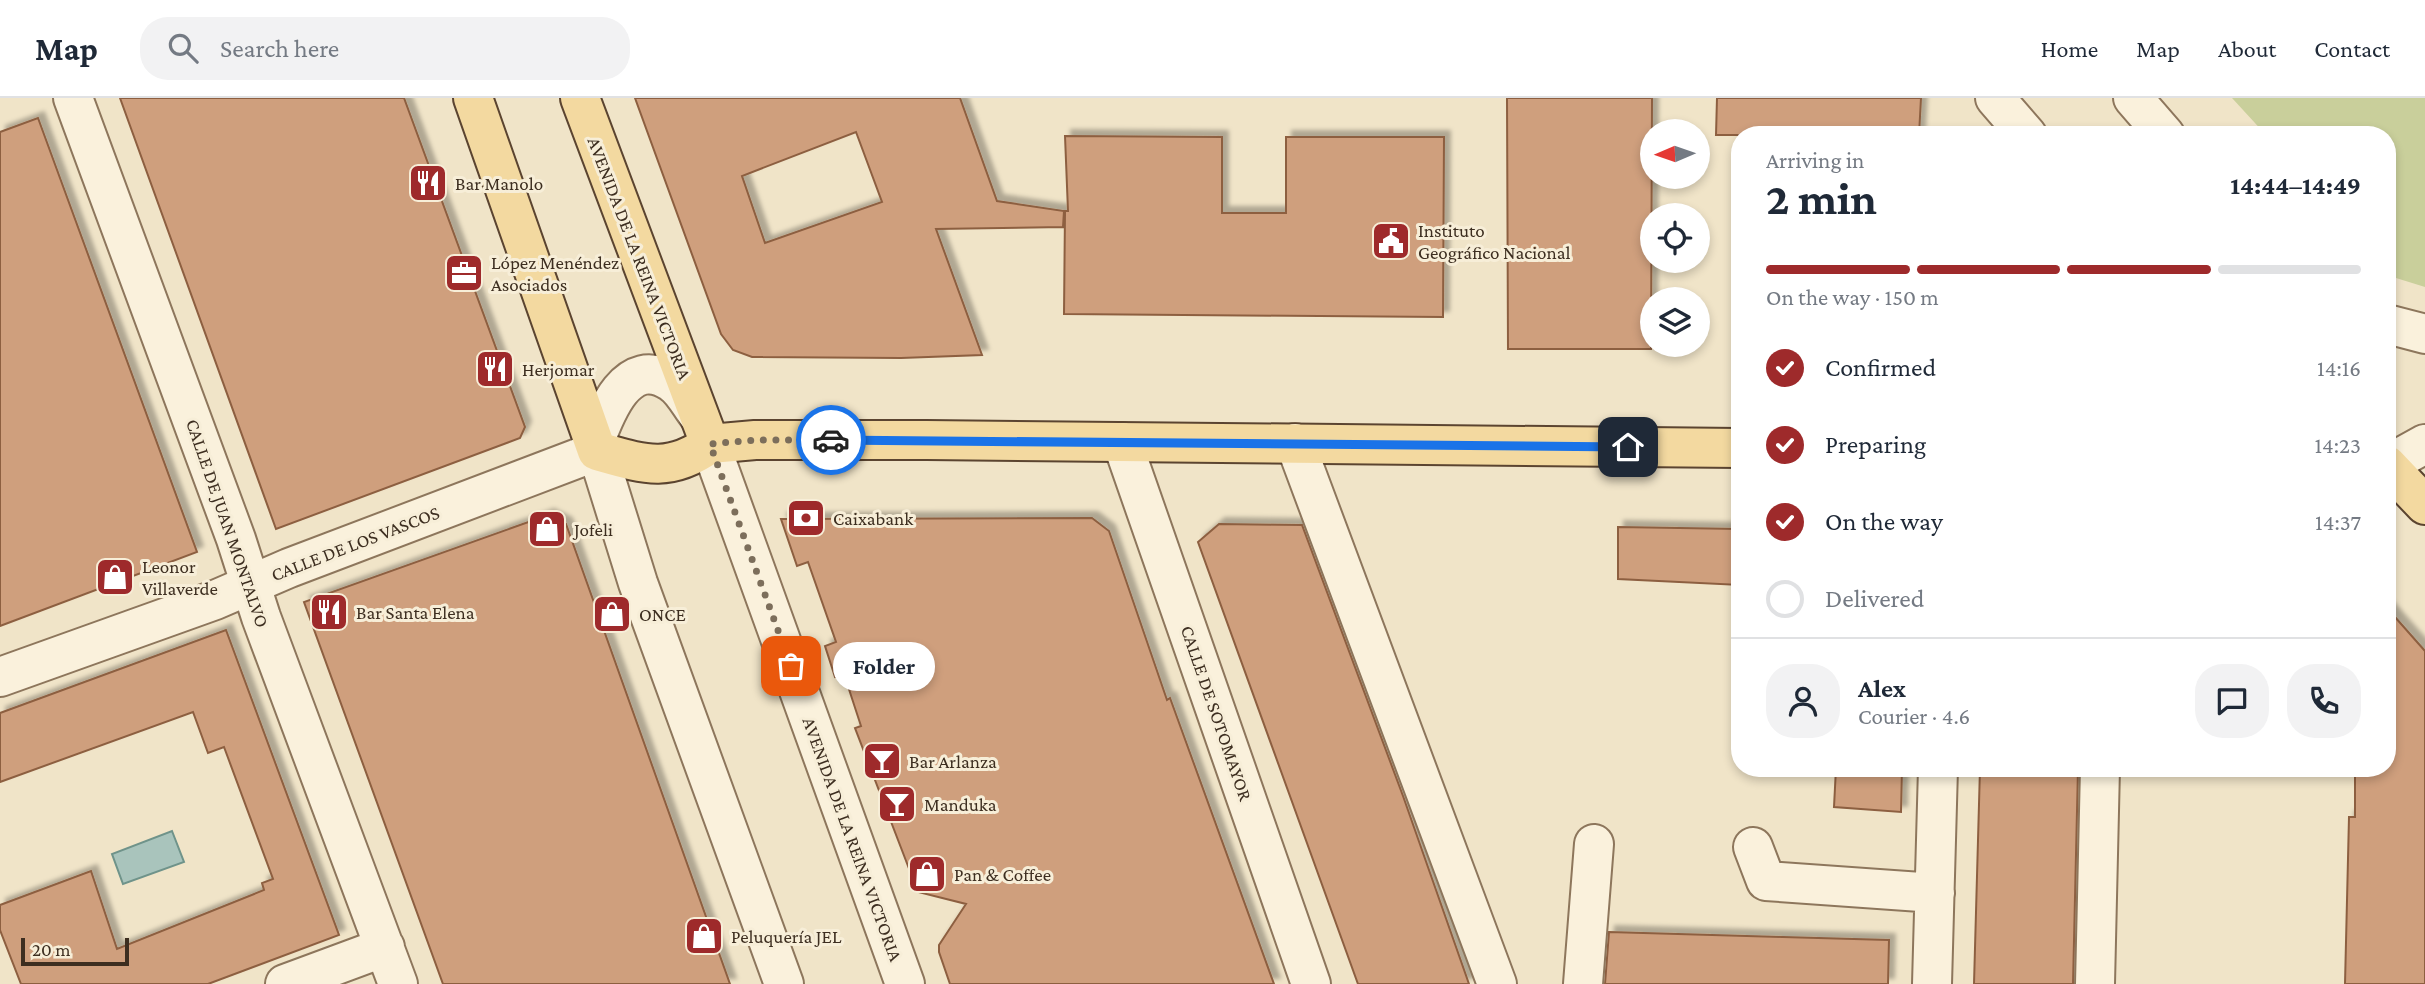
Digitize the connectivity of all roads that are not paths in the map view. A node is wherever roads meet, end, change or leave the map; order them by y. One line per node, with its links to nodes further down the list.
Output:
1 (73, 98): 19 (street, CALLE DE JUAN MONTALVO)
2 (473, 98): 14 (main road)
3 (580, 98): 10 (main road, AVENIDA DE LA REINA VICTORIA)
4 (1995, 98): 6 (street)
5 (2133, 98): 7 (street)
6 (2019, 126)
7 (2157, 126)
8 (2396, 326): 9 (street)
9 (2425, 334)
10 (705, 431): 11 (main road); 14 (main road); 14 (street, AVENIDA DE LA REINA VICTORIA); 30 (street, AVENIDA DE LA REINA VICTORIA)
11 (1122, 442): 12 (main road); 31 (street, CALLE DE SOTOMAYOR)
12 (1295, 443): 15 (main road); 32 (street)
13 (2425, 444): 16 (street)
14 (595, 448): 19 (street, CALLE DE LOS VASCOS); 29 (street)
15 (1731, 448)
16 (2396, 459)
17 (2396, 474): 18 (main road)
18 (2425, 505)
19 (249, 584): 20 (street, CALLE DE LOS VASCOS); 26 (street, CALLE DE JUAN MONTALVO)
20 (0, 677)
21 (1938, 777): 25 (street)
22 (2100, 777): 35 (street)
23 (1594, 844): 33 (street)
24 (1753, 847): 25 (street)
25 (1935, 893): 34 (street)
26 (385, 947): 27 (street); 28 (street, CALLE DE JUAN MONTALVO)
27 (285, 984)
28 (398, 984)
29 (784, 984)
30 (905, 984)
31 (1311, 984)
32 (1497, 984)
33 (1583, 984)
34 (1932, 984)
35 (2095, 984)

